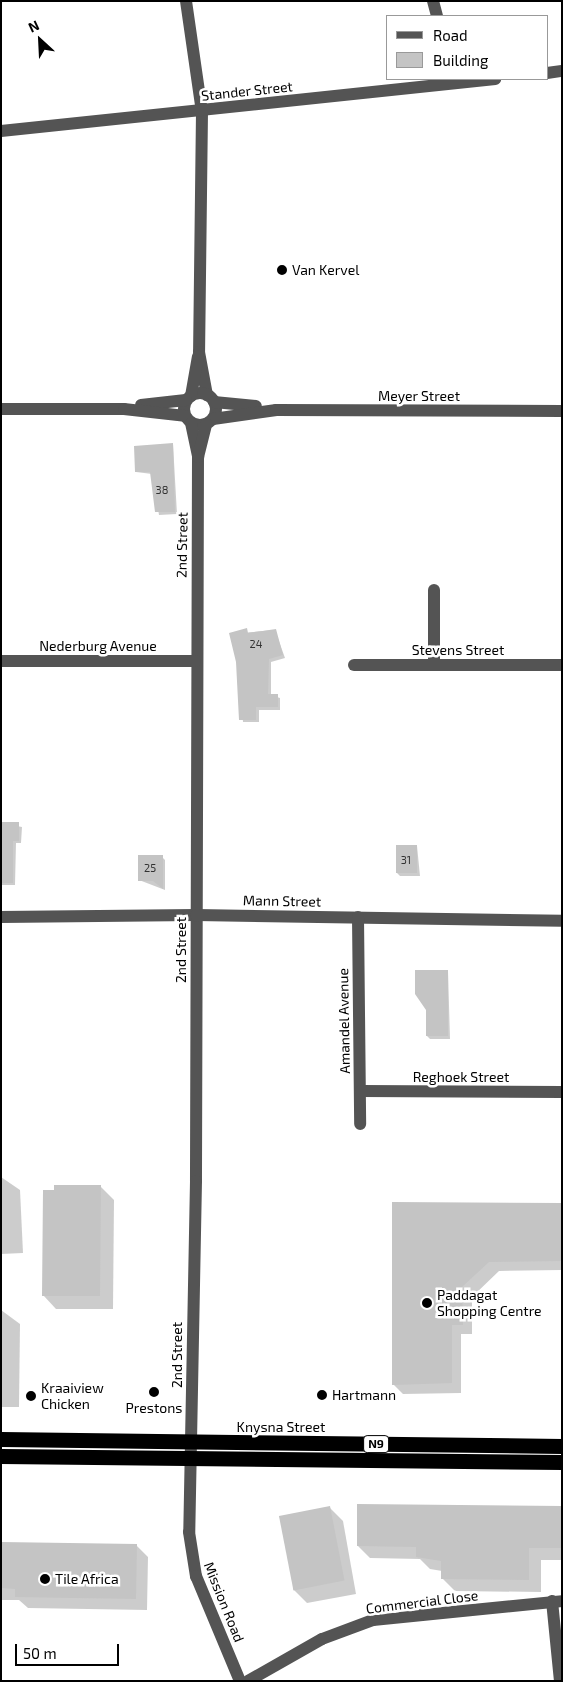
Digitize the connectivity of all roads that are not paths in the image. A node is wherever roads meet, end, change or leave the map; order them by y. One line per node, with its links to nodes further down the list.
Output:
1 (186, 1): 8 (street)
2 (433, 1): 3 (street)
3 (437, 15)
4 (562, 71): 5 (street)
5 (548, 73)
6 (476, 80): 7 (street, Stander Street)
7 (457, 81): 8 (street, Stander Street)
8 (202, 112): 9 (street, Stander Street); 10 (street)
9 (1, 131)
10 (199, 352): 11 (street); 12 (street)
11 (189, 398): 12 (street, Meyer Street); 14 (street); 17 (street, 2nd Street)
12 (211, 398): 15 (street, Meyer Street); 18 (street, 2nd Street)
13 (1, 409): 14 (street)
14 (124, 409): 17 (street)
15 (276, 410): 16 (street, Meyer Street); 18 (street, Meyer Street)
16 (562, 411)
17 (188, 419): 18 (street, Meyer Street); 19 (street, 2nd Street)
18 (209, 421): 19 (street, 2nd Street)
19 (198, 457): 22 (street, 2nd Street)
20 (434, 590): 24 (street)
21 (1, 661): 22 (street, Nederburg Avenue)
22 (196, 661): 26 (street, 2nd Street)
23 (354, 665): 24 (street, Stevens Street)
24 (434, 665): 25 (street, Stevens Street)
25 (562, 665)
26 (196, 915): 27 (street, Mann Street); 28 (street, Mann Street); 34 (street, 2nd Street)
27 (1, 917)
28 (358, 917): 29 (street, Mann Street); 30 (street, Amandel Avenue)
29 (562, 921)
30 (360, 1091): 31 (street, Reghoek Street); 32 (street, Amandel Avenue)
31 (562, 1092)
32 (360, 1124)
33 (1, 1439): 34 (highway, Knysna Street / N9)
34 (190, 1443): 35 (highway, Knysna Street / N9); 37 (street, Mission Road)
35 (562, 1446)
36 (1, 1456): 37 (highway, N9)
37 (188, 1460): 38 (highway, N9); 40 (street, Mission Road)
38 (562, 1462)
39 (557, 1601): 41 (street, Commercial Close); 42 (street, Commercial Close)
40 (240, 1681)
41 (248, 1681)
42 (560, 1681)

